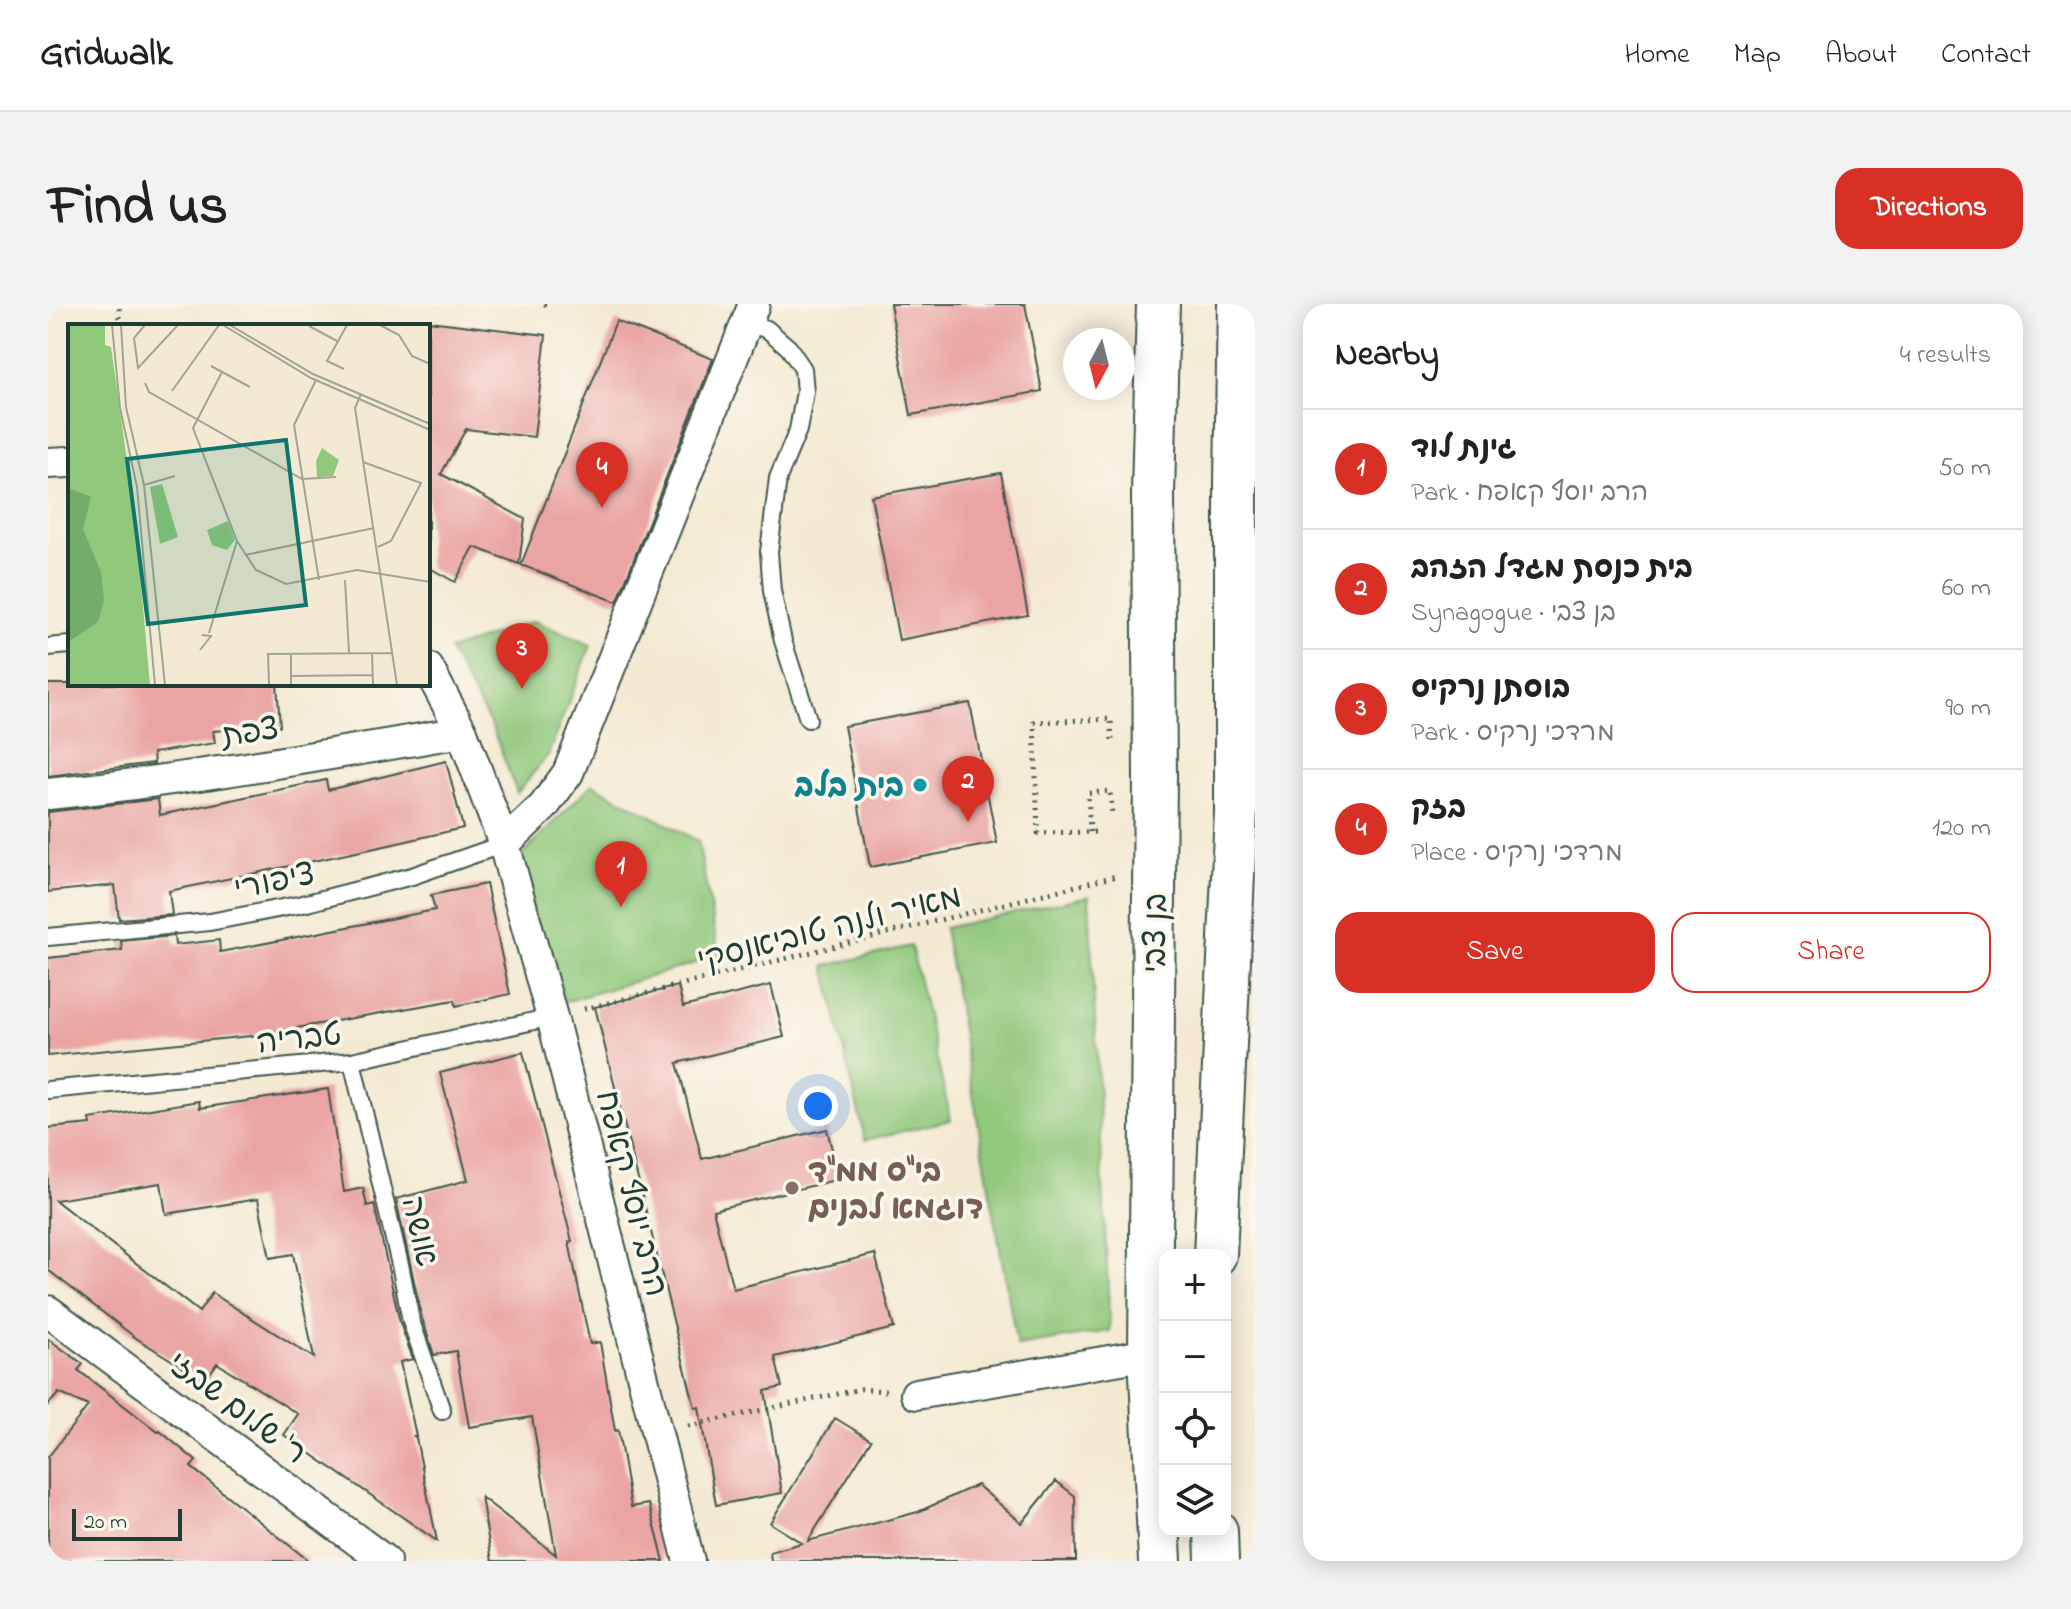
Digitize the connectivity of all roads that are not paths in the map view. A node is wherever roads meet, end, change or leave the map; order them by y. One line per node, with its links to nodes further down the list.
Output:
1 (1158, 304): 19 (main road, בן צבי)
2 (1239, 304): 17 (main road)
3 (750, 314): 9 (lane); 12 (street)
4 (68, 462): 5 (street)
5 (48, 463)
6 (68, 645): 7 (lane)
7 (48, 647)
8 (430, 672): 10 (street, הרב יוסף קאפח)
9 (808, 719)
10 (462, 732): 11 (street, צפת); 12 (street, הרב יוסף קאפח)
11 (48, 794)
12 (504, 844): 13 (lane, ציפורי); 14 (street, הרב יוסף קאפח)
13 (48, 937)
14 (552, 1019): 15 (lane, טבריה); 24 (street, הרב יוסף קאפח)
15 (352, 1061): 16 (lane, טבריה); 21 (lane, אושה)
16 (48, 1090)
17 (1215, 1249)
18 (48, 1311): 23 (street, ר' שלום שבזי)
19 (1150, 1354): 20 (street); 25 (main road, בן צבי)
20 (916, 1394)
21 (442, 1411)
22 (1216, 1537): 26 (main road)
23 (385, 1561)
24 (689, 1561)
25 (1160, 1561)
26 (1217, 1561)

